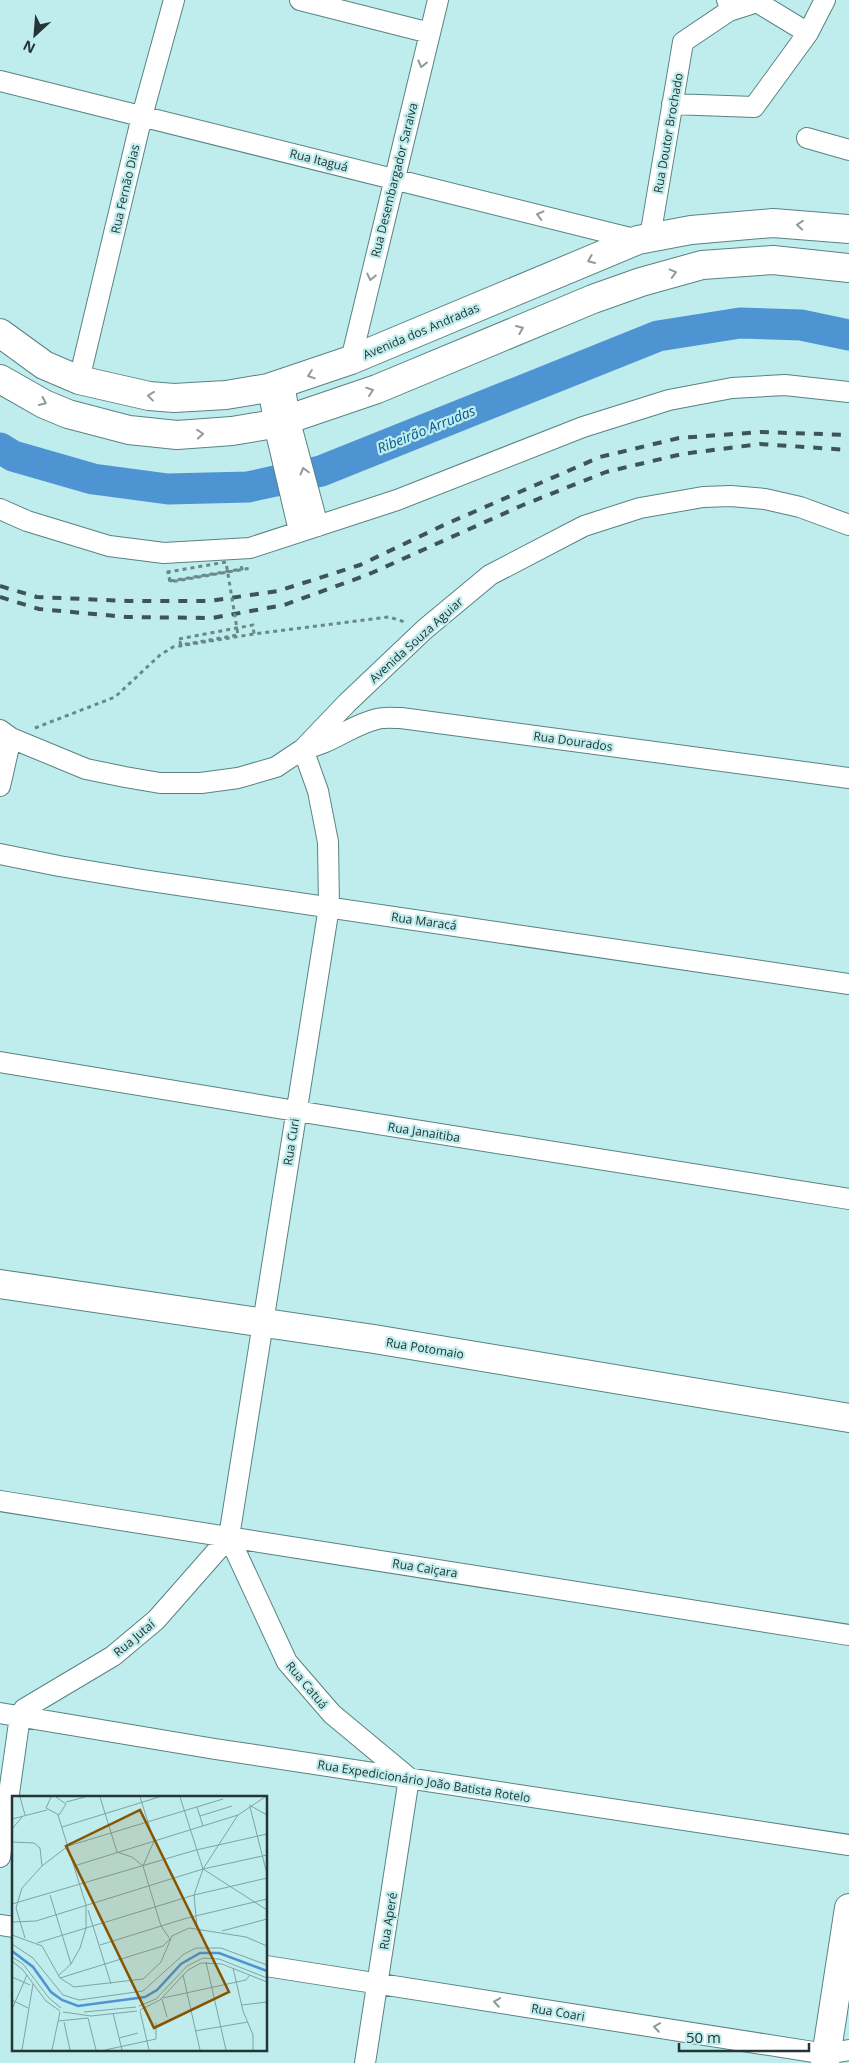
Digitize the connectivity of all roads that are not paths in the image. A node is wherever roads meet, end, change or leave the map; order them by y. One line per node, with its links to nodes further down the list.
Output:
1 (174, 0): 10 (street, Rua Fernão Dias)
2 (300, 0): 6 (street)
3 (438, 0): 6 (street, Rua Desembargador Saraiva)
4 (824, 0): 7 (street)
5 (728, 5): 7 (street); 9 (street, Rua Doutor Brochado)
6 (430, 33): 13 (street, Rua Desembargador Saraiva, one-way to 13)
7 (808, 33): 9 (street)
8 (0, 81): 10 (street, Rua Itaguá)
9 (672, 104): 15 (street, Rua Doutor Brochado)
10 (142, 116): 13 (street, Rua Itaguá); 20 (street, Rua Fernão Dias)
11 (807, 138): 12 (street)
12 (849, 150)
13 (394, 179): 15 (street, Rua Itaguá, one-way to 13); 18 (street, Rua Desembargador Saraiva, one-way to 18)
14 (849, 229): 15 (main road, Avenida dos Andradas, one-way to 15)
15 (653, 233): 18 (main road, Avenida dos Andradas, one-way to 18)
16 (849, 268): 23 (main road, one-way to 16)
17 (0, 333): 20 (main road, Avenida dos Andradas)
18 (351, 360): 21 (main road, Avenida dos Andradas, one-way to 21)
19 (0, 379): 23 (main road, one-way to 23)
20 (79, 380): 21 (main road, Avenida dos Andradas, one-way to 20)
21 (276, 386): 23 (street)
22 (849, 392): 25 (street)
23 (283, 427): 25 (street)
24 (0, 509): 25 (street)
25 (307, 521)
26 (849, 525): 28 (street, Avenida Souza Aguiar)
27 (5, 734): 28 (street, Avenida Souza Aguiar); 30 (street)
28 (303, 749): 29 (street, Rua Dourados); 32 (street, Rua Curi)
29 (849, 778)
30 (0, 786)
31 (0, 854): 32 (street, Rua Maracá)
32 (329, 907): 33 (street, Rua Maracá); 35 (street, Rua Curi)
33 (849, 984)
34 (0, 1062): 35 (street, Rua Janaitiba)
35 (296, 1111): 36 (street, Rua Janaitiba); 38 (street, Rua Curi)
36 (849, 1199)
37 (0, 1284): 38 (main road, Rua Potomaio)
38 (263, 1323): 39 (main road, Rua Potomaio); 41 (street, Rua Curi)
39 (849, 1418)
40 (0, 1501): 41 (street, Rua Caiçara)
41 (229, 1537): 42 (street, Rua Caiçara); 44 (street, Rua Jutaí); 45 (street, Rua Catuá)
42 (849, 1636)
43 (0, 1713): 44 (street, Rua Expedicionário João Batista Rotelo)
44 (20, 1716): 45 (street, Rua Expedicionário João Batista Rotelo); 47 (street)
45 (409, 1778): 46 (street, Rua Expedicionário João Batista Rotelo); 50 (street, Rua Aperé)
46 (849, 1845)
47 (0, 1857)
48 (849, 1908): 51 (main road)
49 (268, 1966): 50 (street, Rua Coari)
50 (378, 1984): 51 (street, Rua Coari, one-way to 50); 52 (street, Rua Aperé)
51 (833, 2055)
52 (365, 2063)

